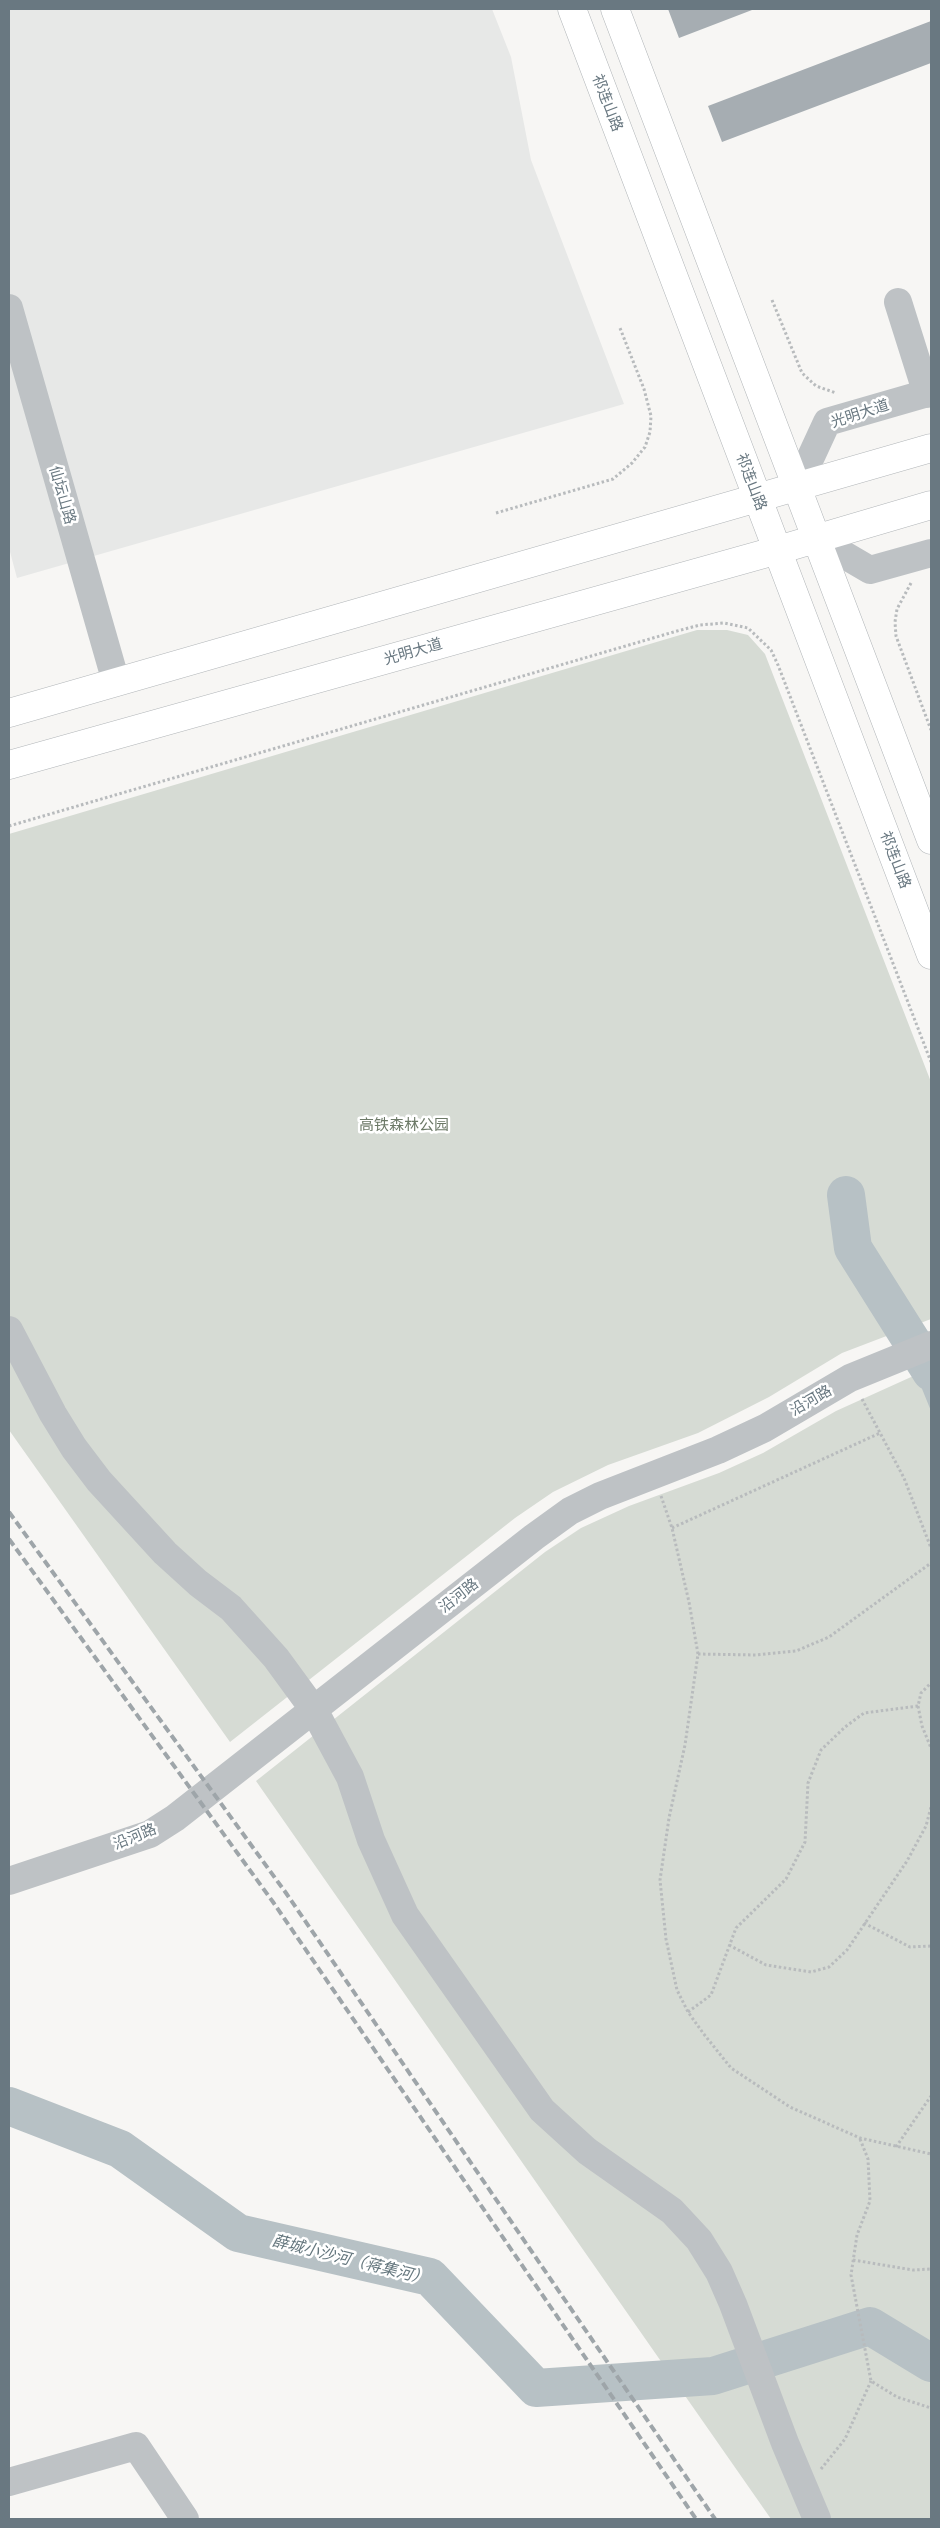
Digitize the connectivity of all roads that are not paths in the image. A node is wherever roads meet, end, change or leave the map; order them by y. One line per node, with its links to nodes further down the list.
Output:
1 (572, 9): 8 (main road, 祁连山路)
2 (615, 9): 7 (main road)
3 (898, 302): 5 (street)
4 (9, 308): 13 (street, 仙坛山路)
5 (929, 393): 7 (street, 光明大道)
6 (931, 448): 7 (main road)
7 (797, 486): 8 (main road); 10 (main road)
8 (757, 497): 11 (main road, 祁连山路); 13 (main road)
9 (931, 505): 10 (main road, 光明大道)
10 (817, 539): 11 (main road, 光明大道); 12 (street); 16 (main road)
11 (778, 550): 15 (main road, 光明大道); 17 (main road, 祁连山路)
12 (931, 553)
13 (116, 682): 14 (main road)
14 (9, 713)
15 (9, 765)
16 (931, 840)
17 (931, 955)
18 (9, 1330): 20 (street)
19 (931, 1345): 20 (street, 沿河路)
20 (314, 1710): 21 (street, 沿河路); 24 (street)
21 (9, 1881)
22 (9, 2482): 23 (street)
23 (185, 2519)
24 (817, 2519)

